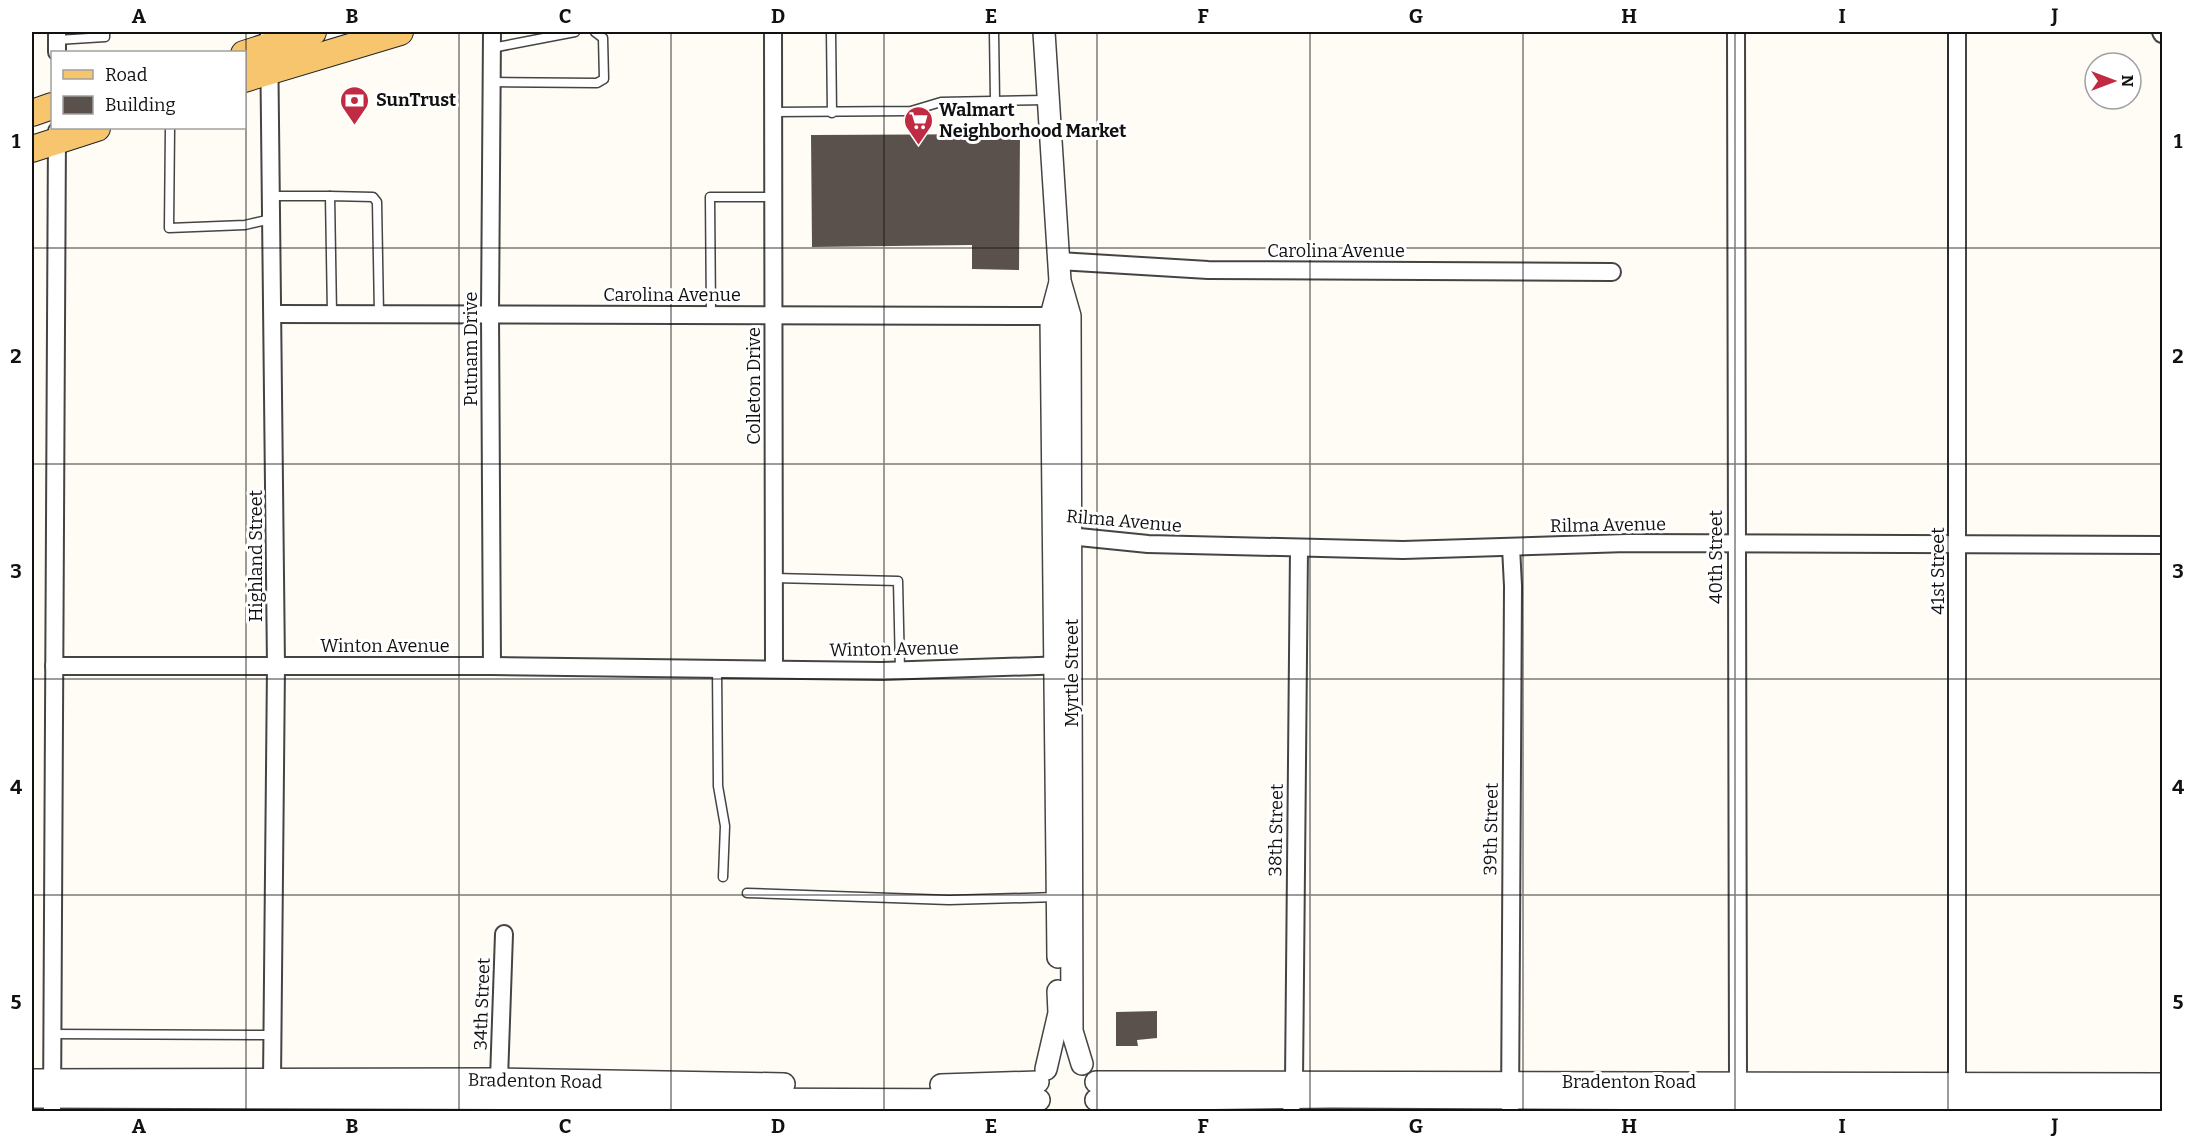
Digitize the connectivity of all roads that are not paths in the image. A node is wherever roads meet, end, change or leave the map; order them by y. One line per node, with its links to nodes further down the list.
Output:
1 (105, 32): 13 (lane)
2 (314, 32): 14 (main road)
3 (400, 32): 14 (main road)
4 (575, 32): 12 (lane)
5 (595, 32): 17 (lane)
6 (773, 32): 21 (street, Colleton Drive)
7 (831, 32): 23 (lane)
8 (994, 32): 19 (lane)
9 (1044, 32): 18 (street, Myrtle Street)
10 (1736, 32): 42 (street, 40th Street)
11 (1957, 32): 43 (street, 41st Street)
12 (492, 40): 17 (street, Putnam Drive)
13 (57, 41)
14 (269, 50): 15 (main road); 16 (main road); 28 (street, Highland Street)
15 (246, 54)
16 (246, 77)
17 (491, 82): 37 (street, Putnam Drive)
18 (1047, 100): 19 (lane); 32 (street, Myrtle Street)
19 (995, 101): 23 (lane)
20 (51, 106): 22 (main road)
21 (773, 112): 23 (lane); 30 (street, Colleton Drive)
22 (32, 113)
23 (832, 113)
24 (90, 129): 26 (main road)
25 (170, 129): 31 (lane)
26 (57, 134): 27 (main road); 49 (street)
27 (32, 148)
28 (272, 196): 29 (lane); 31 (street, Highland Street)
29 (330, 196): 35 (lane); 36 (lane)
30 (773, 197): 38 (lane); 39 (street, Colleton Drive)
31 (272, 219): 34 (street, Highland Street)
32 (1060, 271): 33 (street, Carolina Avenue); 40 (street, Myrtle Street)
33 (1612, 273)
34 (273, 314): 35 (street, Carolina Avenue); 50 (street, Highland Street)
35 (332, 314): 36 (street, Carolina Avenue)
36 (379, 314): 37 (street, Carolina Avenue)
37 (490, 314): 38 (street, Carolina Avenue); 51 (street, Putnam Drive)
38 (711, 314): 39 (street, Carolina Avenue)
39 (773, 315): 40 (street, Carolina Avenue); 47 (street, Colleton Drive)
40 (1060, 316): 41 (street, Myrtle Street)
41 (1064, 535): 46 (street, Rilma Avenue); 48 (street, Myrtle Street)
42 (1736, 543): 43 (street, Rilma Avenue); 45 (street, Rilma Avenue); 69 (street, 40th Street)
43 (1958, 545): 44 (street, Rilma Avenue); 70 (street, 41st Street)
44 (2163, 545)
45 (1511, 547): 46 (street, Rilma Avenue); 68 (street, 39th Street)
46 (1299, 549): 67 (street, 38th Street)
47 (774, 578): 53 (street, Colleton Drive); 54 (lane)
48 (1063, 665): 54 (street, Winton Avenue); 57 (street, Myrtle Street); 61 (street, Myrtle Street)
49 (54, 666): 50 (street, Winton Avenue); 59 (street)
50 (276, 666): 51 (street, Winton Avenue); 60 (street, Highland Street)
51 (492, 666): 52 (street, Winton Avenue)
52 (717, 668): 53 (street, Winton Avenue); 55 (lane)
53 (774, 668): 54 (street, Winton Avenue)
54 (900, 670)
55 (723, 877)
56 (747, 893): 57 (lane)
57 (1057, 897): 64 (street, Myrtle Street)
58 (504, 934): 66 (street, 34th Street)
59 (52, 1034): 60 (lane); 65 (street)
60 (274, 1035): 62 (street, Highland Street)
61 (1082, 1064): 64 (street, Bradenton Road); 71 (street, Bradenton Road)
62 (272, 1081): 65 (street, Bradenton Road); 66 (street, Bradenton Road)
63 (2163, 1084): 70 (street, Bradenton Road)
64 (1042, 1091): 66 (street, Bradenton Road); 75 (street, Bradenton Road)
65 (44, 1093): 73 (street, Bradenton Road)
66 (502, 1097): 73 (street, Bradenton Road); 74 (street, Bradenton Road)
67 (1292, 1097): 68 (street, Bradenton Road); 71 (street, Bradenton Road)
68 (1510, 1097): 69 (street, Bradenton Road)
69 (1736, 1097): 70 (street, Bradenton Road)
70 (1956, 1097): 72 (street, Bradenton Road)
71 (1093, 1098)
72 (2163, 1101)
73 (296, 1104)
74 (717, 1105): 75 (street, Bradenton Road)
75 (925, 1105)

